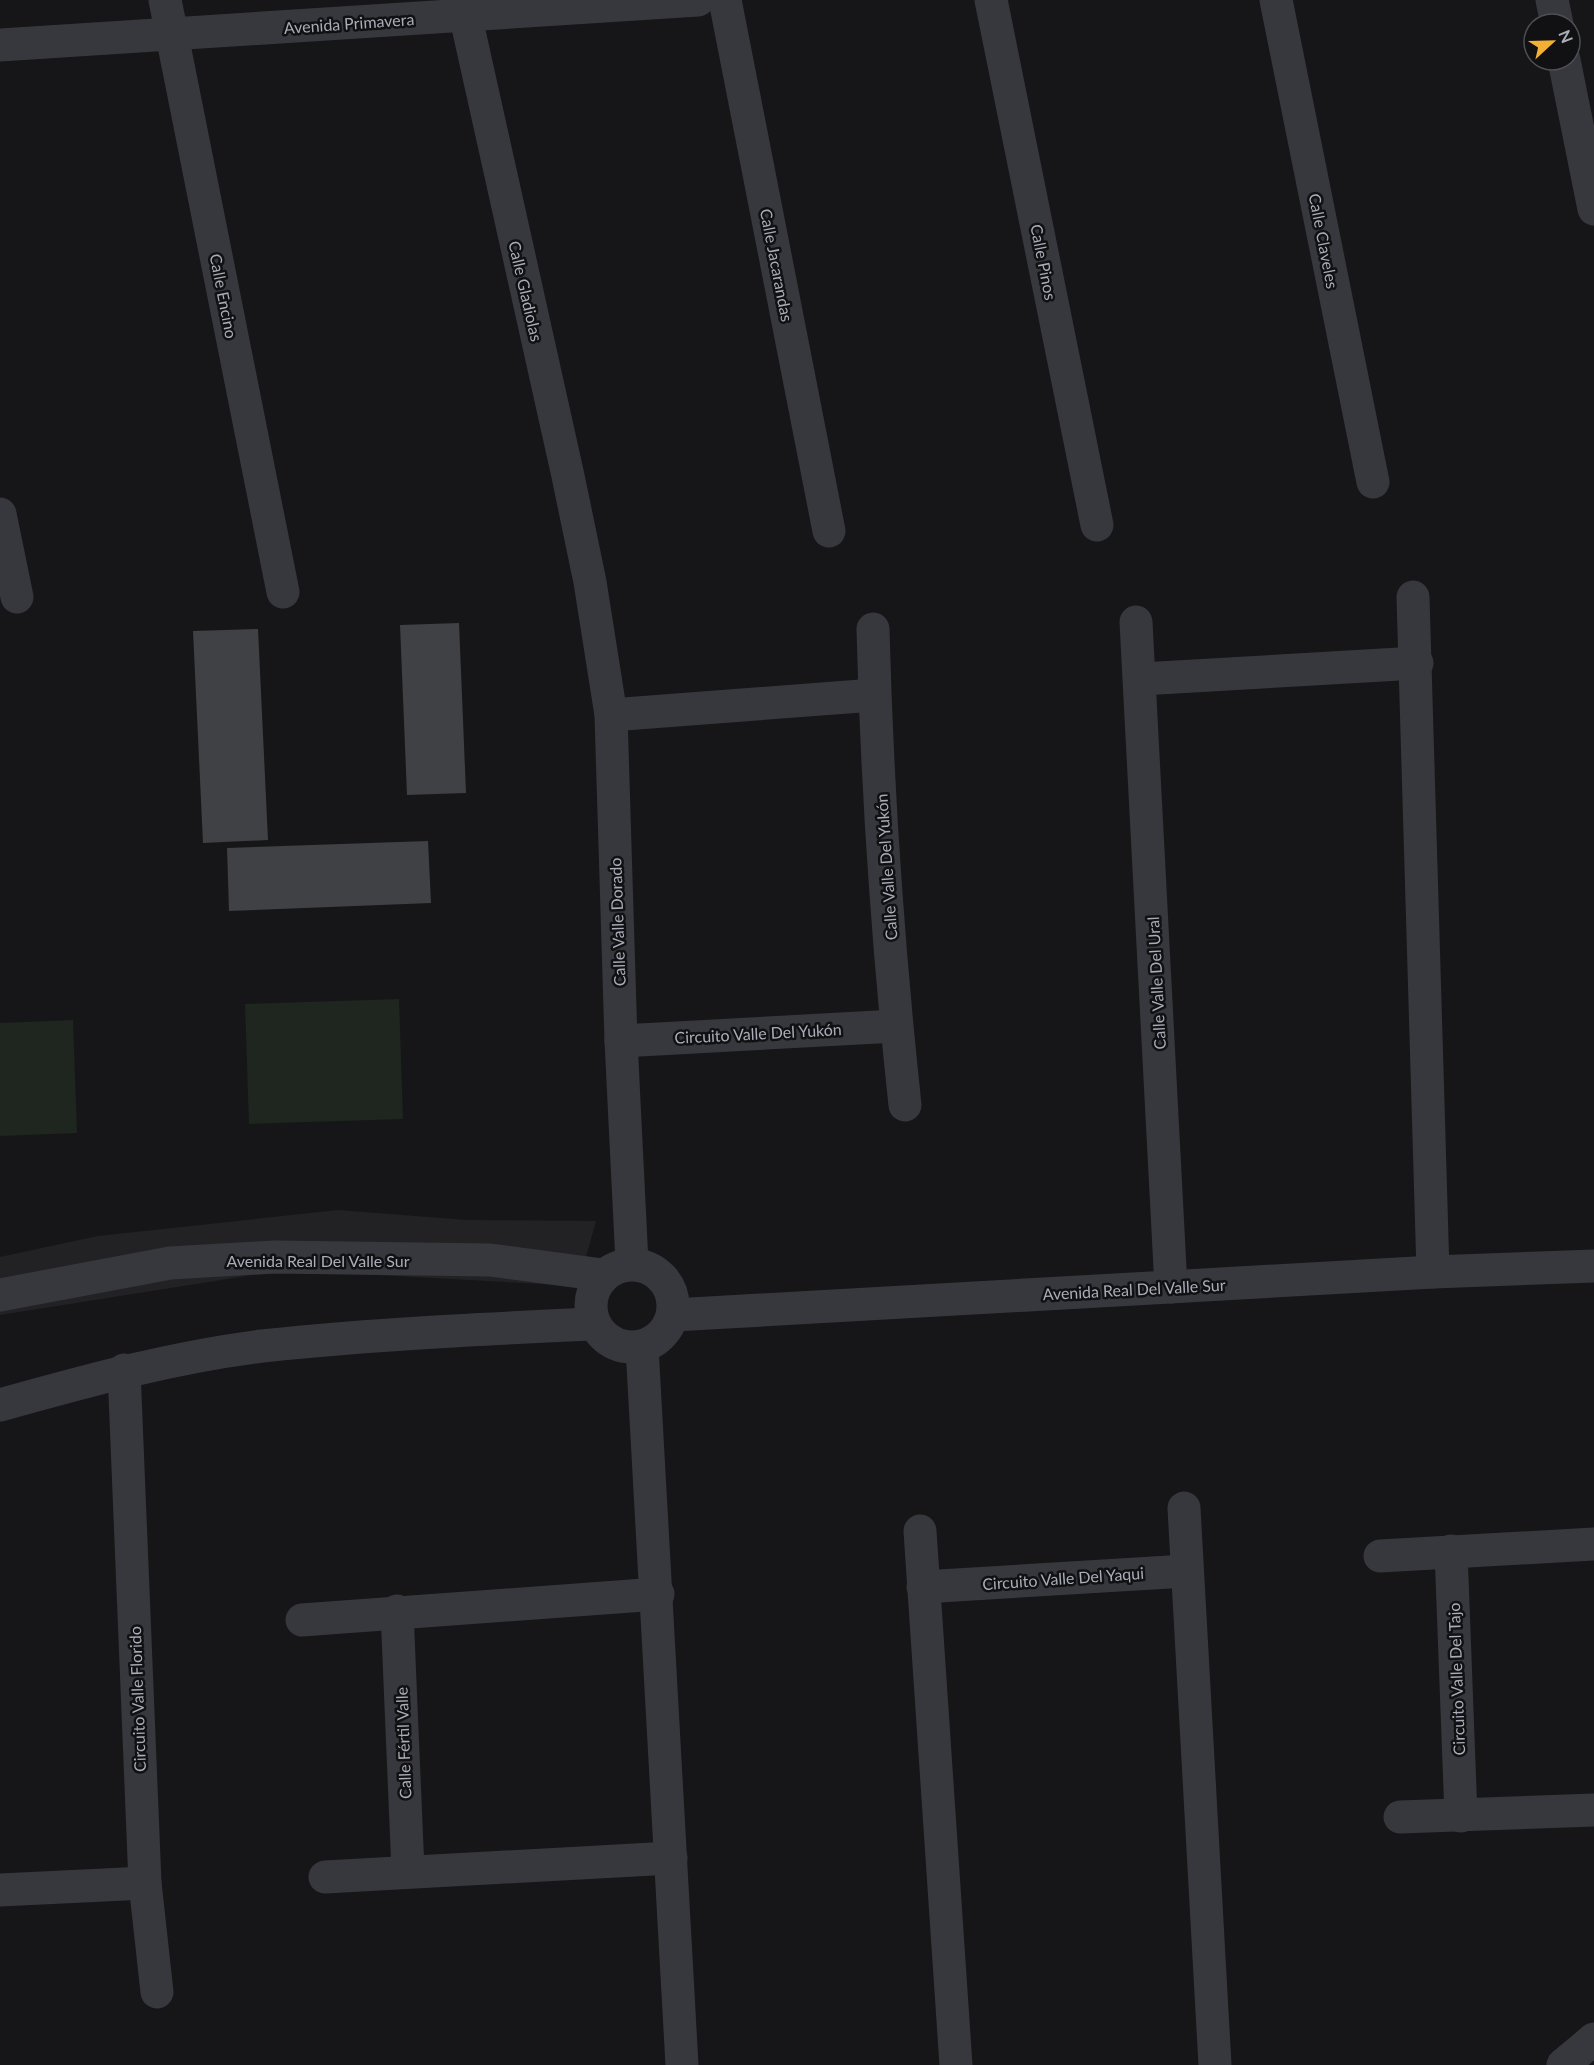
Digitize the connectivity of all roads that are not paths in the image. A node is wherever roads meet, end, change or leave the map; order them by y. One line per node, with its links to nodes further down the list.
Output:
1 (165, 0): 7 (street, Calle Encino)
2 (698, 0): 6 (street, Avenida Primavera)
3 (725, 0): 14 (street, Calle Jacarandas)
4 (992, 0): 13 (street, Calle Pinos)
5 (1276, 0): 11 (street, Calle Claveles)
6 (464, 8): 7 (street, Avenida Primavera); 15 (street, Calle Gladiolas)
7 (172, 35): 8 (street, Avenida Primavera); 16 (street, Calle Encino)
8 (0, 45)
9 (1566, 72): 10 (street)
10 (1594, 209)
11 (1373, 482)
12 (0, 514): 17 (street)
13 (1097, 525)
14 (829, 531)
15 (590, 582): 24 (street, Calle Valle Dorado)
16 (283, 592)
17 (17, 597)
18 (1413, 597): 21 (street)
19 (1136, 622): 22 (street, Calle Valle Del Ural)
20 (873, 629): 23 (street, Calle Valle Del Yukón)
21 (1417, 663): 22 (street); 30 (street)
22 (1141, 679): 31 (street, Calle Valle Del Ural)
23 (874, 695): 24 (street); 25 (street, Calle Valle Del Yukón)
24 (612, 715): 26 (street, Calle Valle Dorado)
25 (896, 1026): 26 (street, Circuito Valle Del Yukón); 27 (street, Calle Valle Del Yukón)
26 (621, 1041): 29 (street, Calle Valle Dorado)
27 (905, 1105)
28 (1594, 1266): 30 (street, Avenida Real Del Valle Sur)
29 (618, 1269): 32 (street, Avenida Real Del Valle Sur); 33 (street); 34 (street)
30 (1433, 1272): 31 (street, Avenida Real Del Valle Sur)
31 (1171, 1287): 33 (street, Avenida Real Del Valle Sur)
32 (0, 1296)
33 (674, 1315): 35 (street)
34 (594, 1324): 35 (street); 36 (street)
35 (642, 1347): 45 (street)
36 (124, 1370): 37 (street); 54 (street, Circuito Valle Florido)
37 (0, 1405)
38 (1184, 1509): 43 (street)
39 (920, 1531): 44 (street)
40 (1594, 1544): 41 (street)
41 (1451, 1551): 42 (street); 49 (street, Circuito Valle Del Tajo)
42 (1380, 1556)
43 (1186, 1571): 44 (street, Circuito Valle Del Yaqui); 60 (street)
44 (923, 1587): 59 (street)
45 (658, 1594): 46 (street); 51 (street)
46 (398, 1611): 47 (street); 52 (street, Calle Fértil Valle)
47 (302, 1620)
48 (1594, 1810): 49 (street)
49 (1461, 1816): 50 (street)
50 (1400, 1817)
51 (671, 1858): 52 (street); 58 (street)
52 (408, 1871): 53 (street)
53 (325, 1877)
54 (145, 1883): 55 (street); 56 (street, Circuito Valle Florido)
55 (0, 1890)
56 (157, 1992)
57 (1594, 2039): 61 (street)
58 (682, 2065)
59 (956, 2065)
60 (1215, 2065)
61 (1563, 2065)

